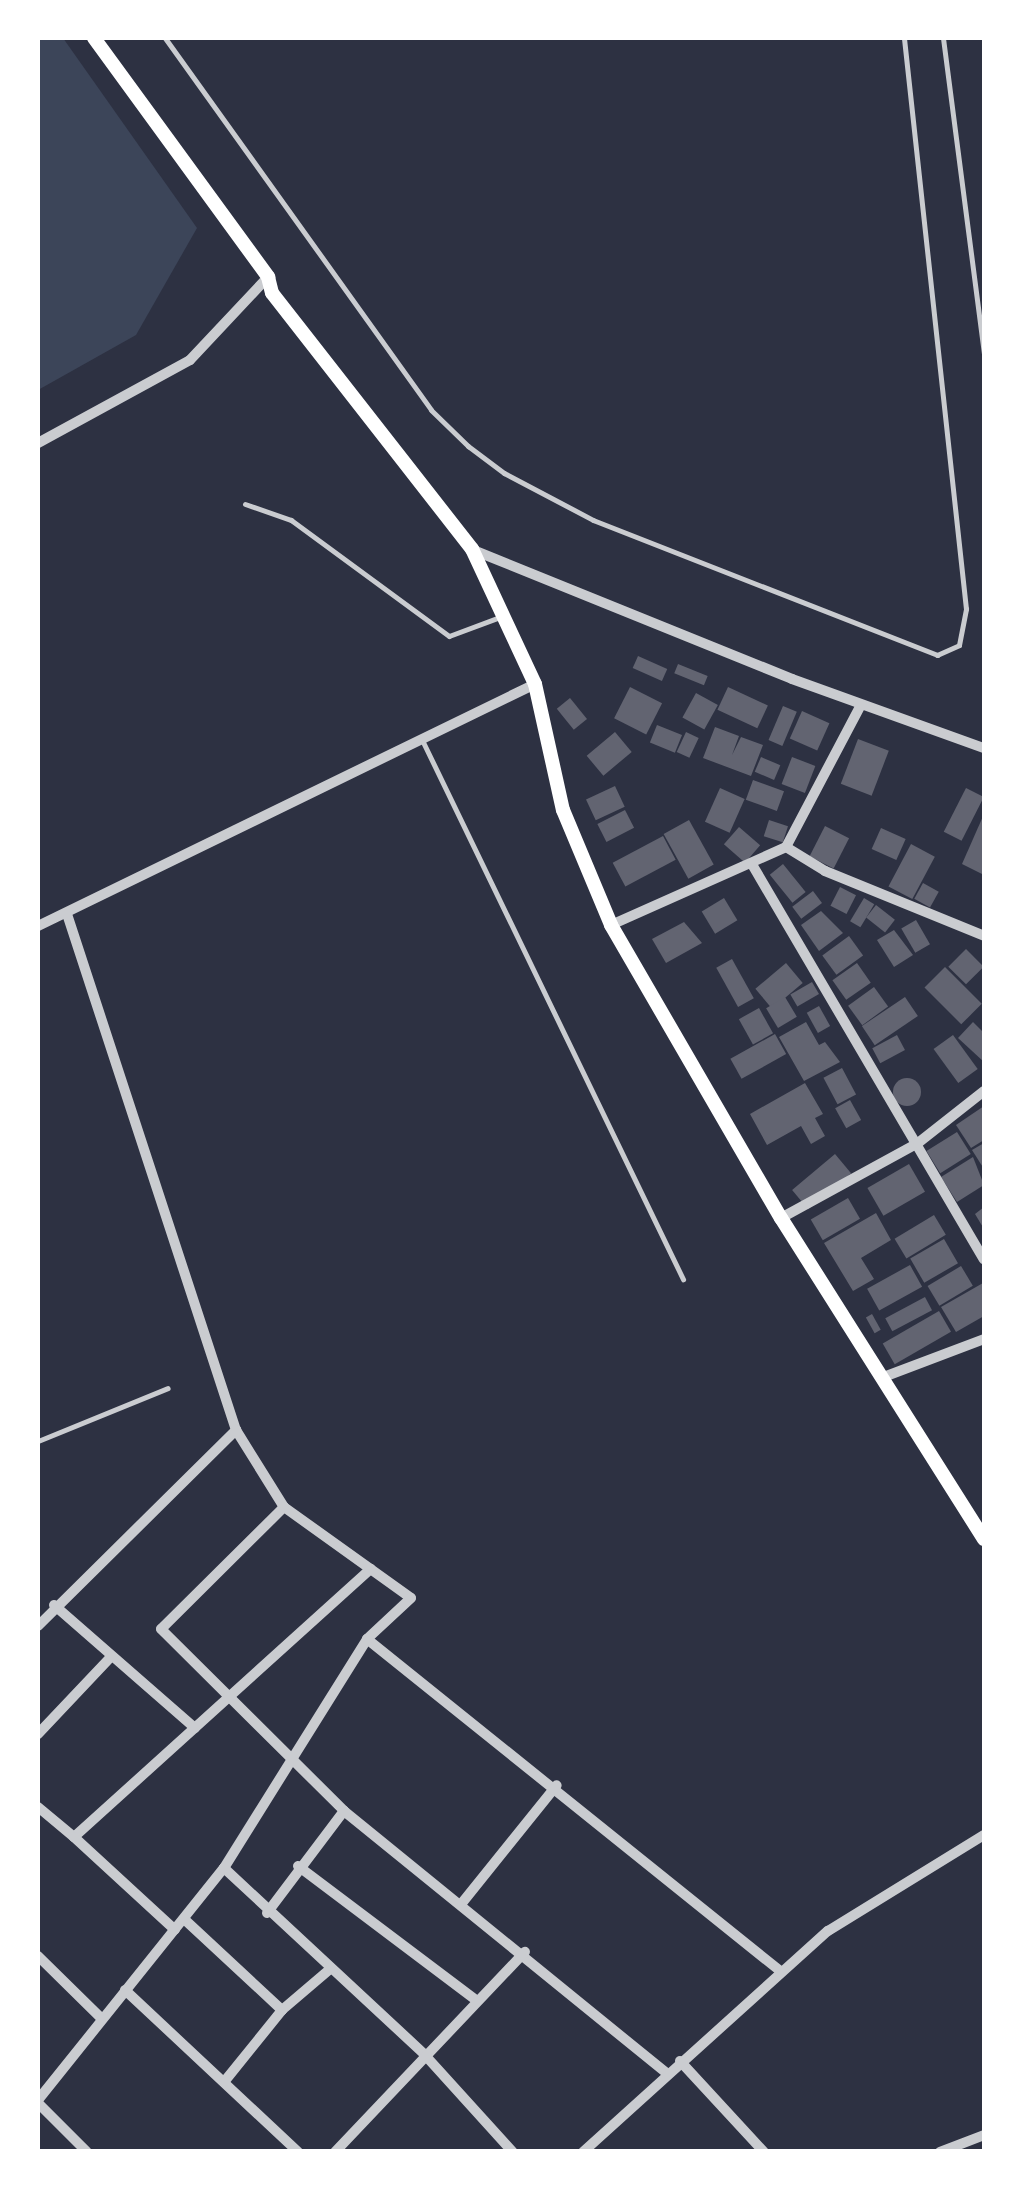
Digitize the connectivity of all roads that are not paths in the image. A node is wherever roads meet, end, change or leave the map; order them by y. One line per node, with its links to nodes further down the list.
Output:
1 (94, 38): 6 (main road)
2 (180, 38): 5 (lane)
3 (904, 38): 5 (lane)
4 (943, 38): 7 (lane)
5 (167, 40)
6 (268, 277): 8 (street); 10 (main road)
7 (984, 354)
8 (38, 443)
9 (245, 504): 11 (lane)
10 (472, 550): 11 (main road); 13 (street)
11 (507, 613): 12 (main road)
12 (534, 684): 14 (street); 19 (main road)
13 (861, 705): 15 (street); 16 (street)
14 (422, 739): 18 (street); 26 (lane)
15 (984, 748)
16 (786, 847): 17 (street); 21 (street)
17 (753, 866): 19 (street); 23 (street)
18 (66, 914): 20 (street); 30 (street)
19 (611, 925): 24 (main road)
20 (38, 926)
21 (984, 936)
22 (984, 1091): 23 (street)
23 (918, 1142): 24 (street); 25 (street)
24 (781, 1218): 28 (main road)
25 (984, 1259)
26 (683, 1279)
27 (984, 1339): 28 (street)
28 (881, 1378): 33 (main road)
29 (168, 1388): 31 (lane)
30 (236, 1430): 32 (street); 35 (street)
31 (38, 1441)
32 (284, 1507): 34 (street); 39 (street)
33 (984, 1535)
34 (371, 1569): 37 (street); 39 (street)
35 (54, 1605): 36 (street); 38 (street)
36 (38, 1626)
37 (367, 1639): 42 (street); 43 (street)
38 (109, 1660): 40 (street); 41 (street)
39 (229, 1697): 40 (street); 42 (street)
40 (195, 1728): 47 (street)
41 (38, 1734)
42 (296, 1762): 45 (street); 49 (street)
43 (557, 1785): 50 (street); 57 (street)
44 (38, 1807): 47 (street)
45 (344, 1811): 48 (street); 50 (street)
46 (984, 1835): 57 (street)
47 (74, 1837): 53 (street)
48 (298, 1866): 51 (street); 59 (street)
49 (224, 1868): 51 (street); 52 (street)
50 (462, 1904): 54 (street)
51 (267, 1912): 56 (street)
52 (184, 1920): 53 (street); 60 (street)
53 (175, 1930): 58 (street)
54 (525, 1952): 59 (street); 64 (street)
55 (38, 1956): 61 (street)
56 (328, 1970): 60 (street); 62 (street)
57 (779, 1970): 63 (street)
58 (125, 1990): 61 (street); 65 (street)
59 (477, 2001): 62 (street)
60 (282, 2010): 65 (street)
61 (102, 2020): 66 (street)
62 (424, 2054): 70 (street); 71 (street)
63 (680, 2061): 64 (street); 73 (street)
64 (666, 2074): 72 (street)
65 (224, 2082): 69 (street)
66 (38, 2101): 68 (street)
67 (984, 2135): 74 (street)
68 (87, 2152)
69 (298, 2152)
70 (335, 2152)
71 (513, 2152)
72 (583, 2152)
73 (764, 2152)
74 (940, 2152)

